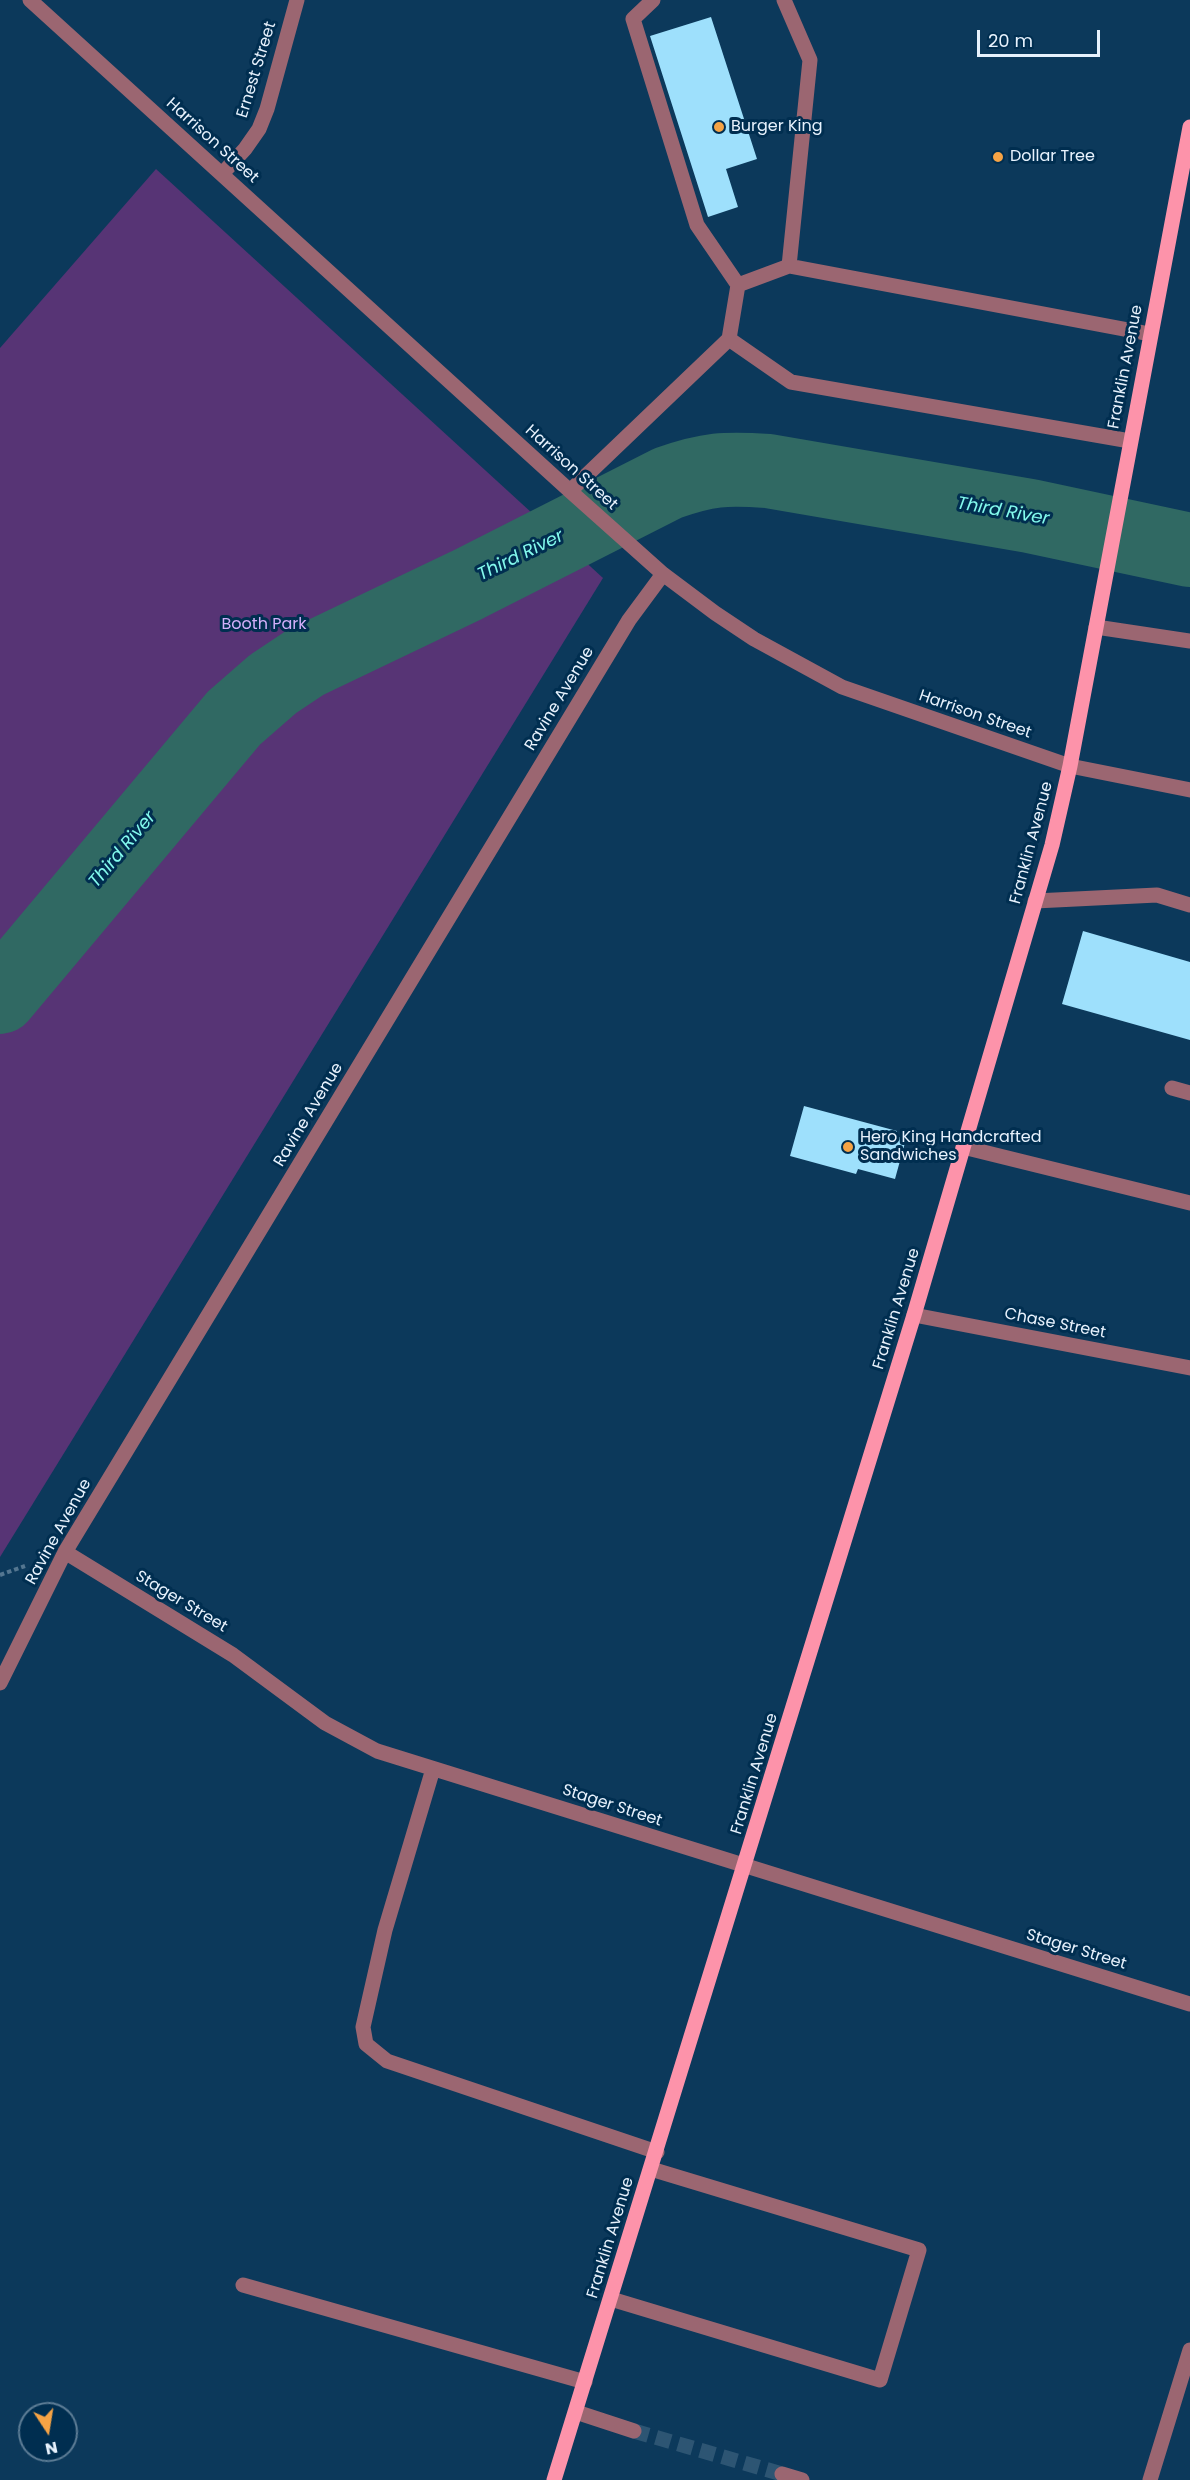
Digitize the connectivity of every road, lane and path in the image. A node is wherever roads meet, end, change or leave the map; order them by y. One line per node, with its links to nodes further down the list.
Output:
1 (30, 0): 6 (street, Harrison Street)
2 (297, 0): 6 (street, Ernest Street)
3 (653, 0): 9 (street)
4 (784, 0): 8 (street)
5 (1190, 127): 7 (main road, Franklin Avenue)
6 (222, 174): 13 (street, Harrison Street)
7 (1185, 183): 10 (main road, Franklin Avenue)
8 (789, 266): 9 (street); 10 (street)
9 (738, 285): 11 (street)
10 (1150, 334): 12 (main road, Franklin Avenue)
11 (729, 339): 12 (street); 13 (street)
12 (1130, 441): 15 (main road, Franklin Avenue)
13 (570, 491): 14 (street, Harrison Street)
14 (663, 574): 17 (street, Harrison Street); 27 (street, Ravine Avenue)
15 (1096, 627): 16 (street); 17 (main road, Franklin Avenue)
16 (1190, 641)
17 (1070, 766): 18 (street, Harrison Street); 19 (main road, Franklin Avenue)
18 (1190, 790)
19 (1035, 901): 20 (street); 23 (main road, Franklin Avenue)
20 (1190, 905)
21 (1172, 1088): 22 (street)
22 (1190, 1093)
23 (963, 1147): 24 (street); 25 (main road, Franklin Avenue)
24 (1190, 1203)
25 (914, 1315): 26 (street, Chase Street); 30 (main road, Franklin Avenue)
26 (1190, 1368)
27 (65, 1552): 28 (street, Ravine Avenue); 29 (street, Stager Street)
28 (0, 1683)
29 (433, 1769): 30 (street, Stager Street); 32 (street)
30 (745, 1868): 31 (street, Stager Street); 32 (main road, Franklin Avenue)
31 (1190, 2004)
32 (657, 2152): 33 (main road, Franklin Avenue)
33 (651, 2169): 35 (main road, Franklin Avenue); 35 (street)
34 (243, 2285): 37 (street)
35 (611, 2299): 37 (main road, Franklin Avenue)
36 (1190, 2350): 43 (street)
37 (585, 2382): 38 (main road, Franklin Avenue)
38 (576, 2412): 39 (street); 41 (main road, Franklin Avenue)
39 (634, 2431)
40 (782, 2474): 42 (street)
41 (555, 2480)
42 (802, 2480)
43 (1150, 2480)

